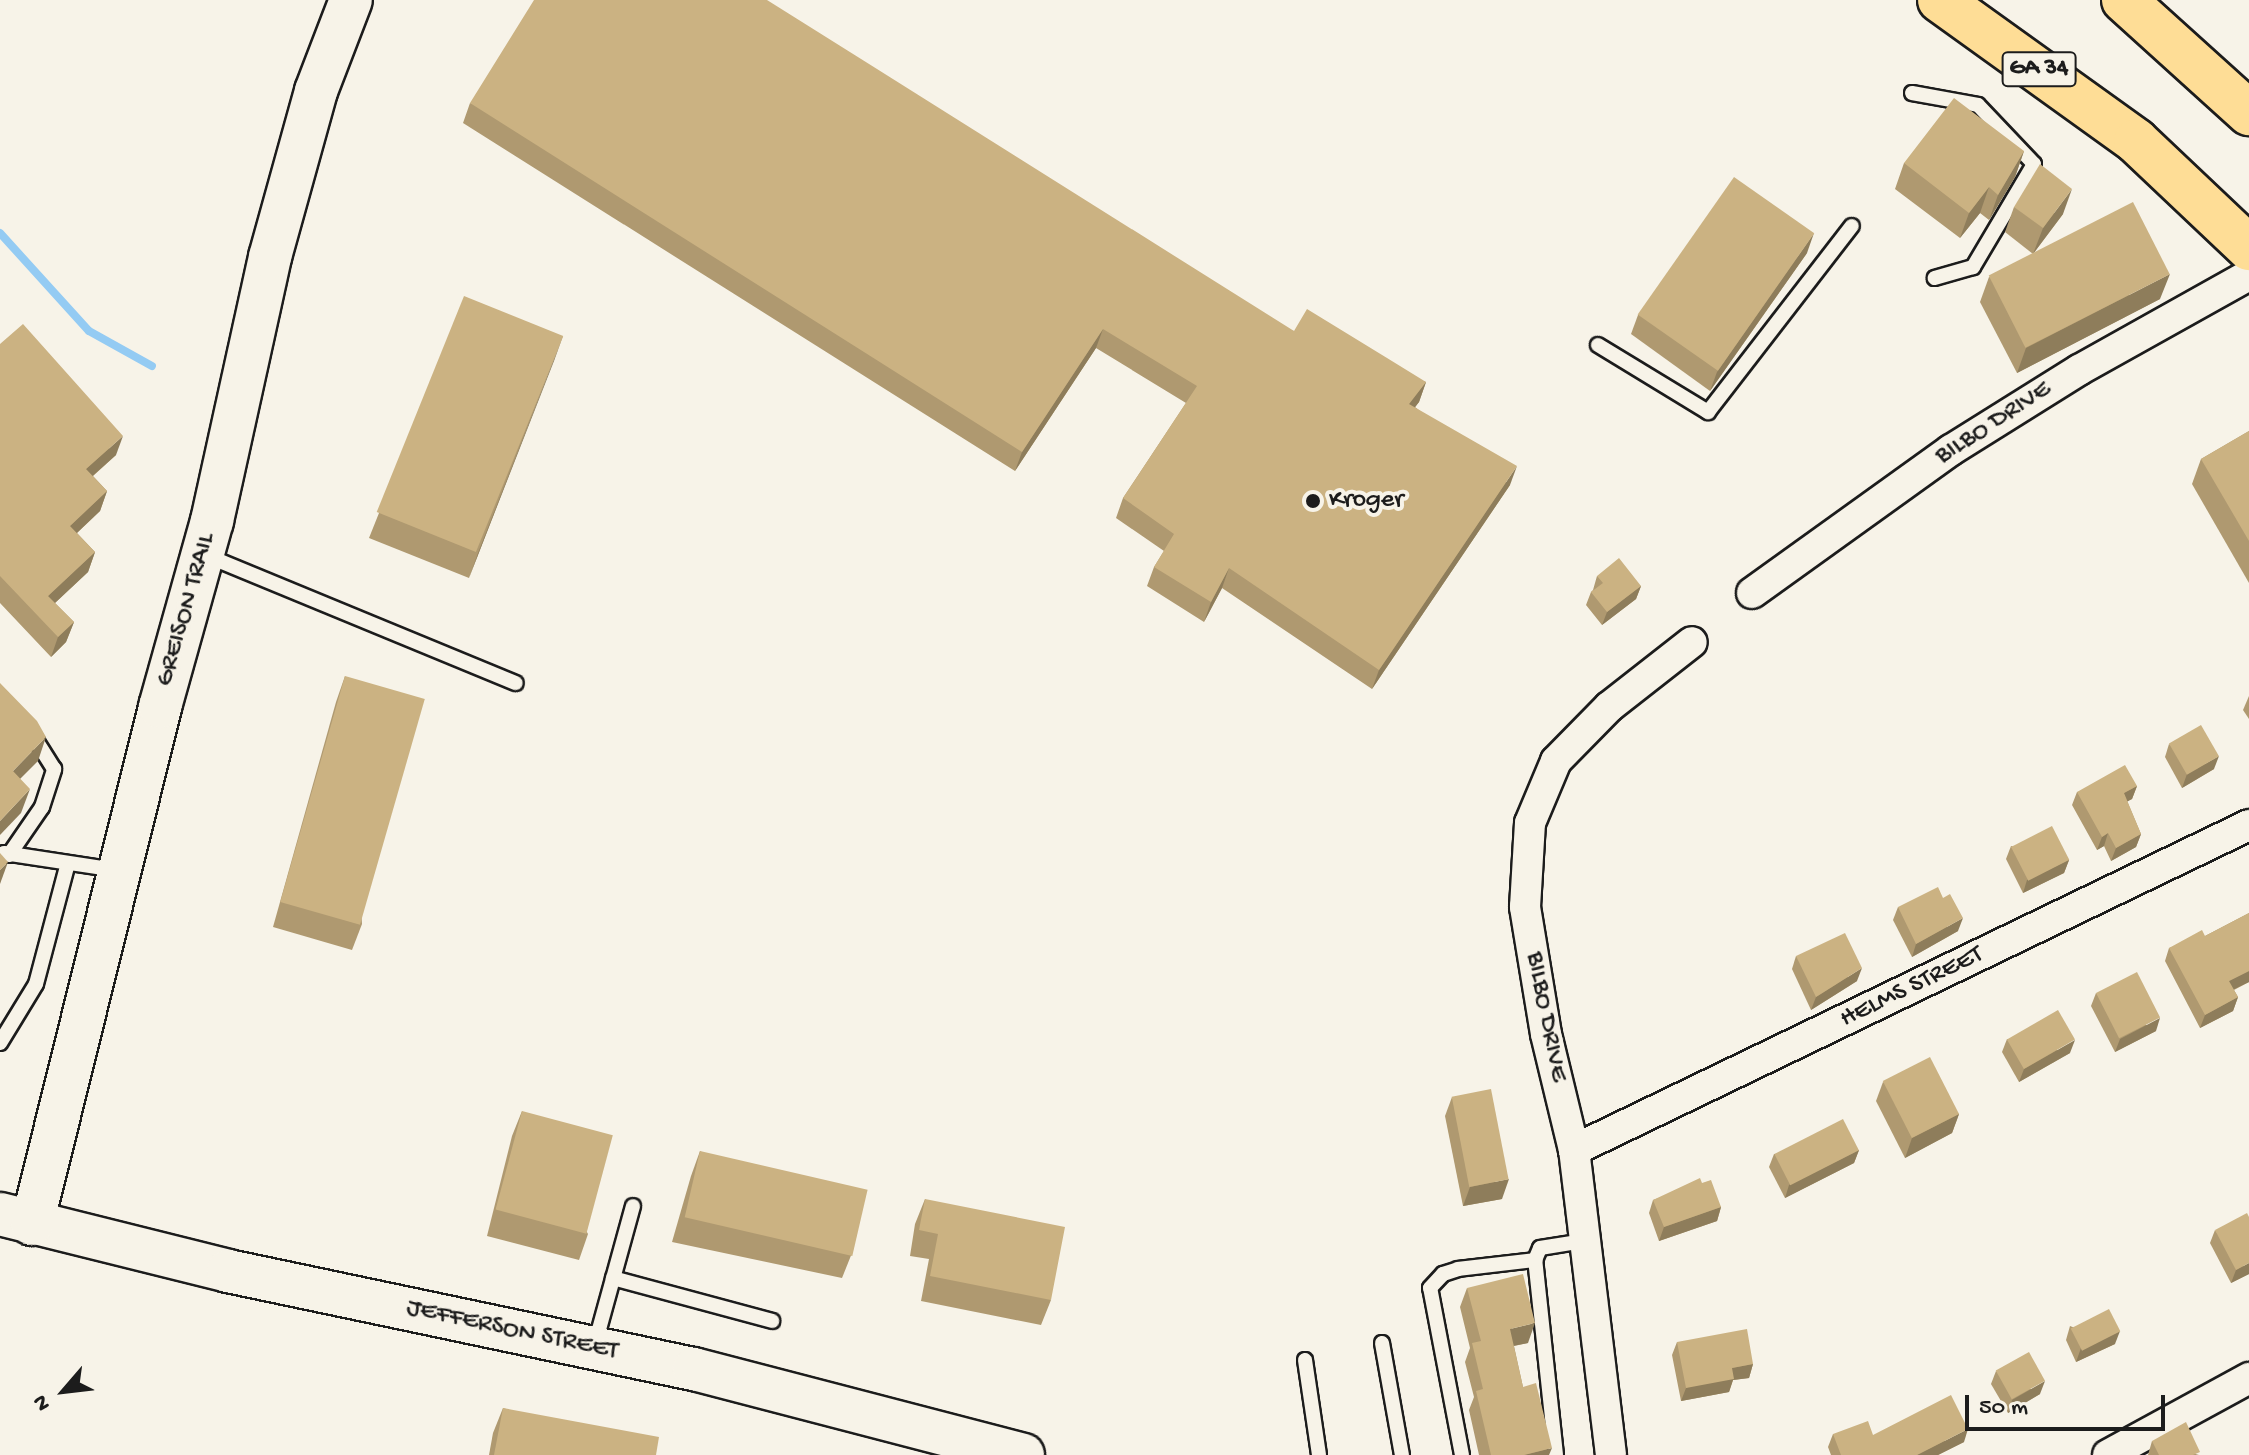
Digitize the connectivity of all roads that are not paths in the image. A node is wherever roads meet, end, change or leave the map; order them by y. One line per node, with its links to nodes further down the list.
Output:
1 (351, 0): 11 (street, GREISON TRAIL)
2 (1940, 0): 7 (main road, GA 34)
3 (2124, 0): 5 (main road)
4 (1912, 93): 9 (lane)
5 (2249, 113)
6 (1852, 226): 10 (lane)
7 (2249, 248)
8 (2249, 275): 12 (street, BILBO DRIVE)
9 (1935, 278)
10 (1598, 345)
11 (203, 554): 14 (lane); 19 (street, GREISON TRAIL)
12 (1752, 593)
13 (1692, 642): 21 (street, BILBO DRIVE)
14 (516, 683)
15 (22, 723): 17 (lane)
16 (2249, 825): 21 (street, HELMS STREET)
17 (4, 853): 18 (lane)
18 (68, 863): 19 (lane); 20 (lane)
19 (122, 871): 23 (street, GREISON TRAIL)
20 (1, 1040)
21 (1574, 1150): 24 (street, BILBO DRIVE)
22 (633, 1206): 26 (lane)
23 (16, 1219): 29 (street, JEFFERSON STREET)
24 (1584, 1241): 25 (lane); 37 (street, BILBO DRIVE)
25 (1535, 1260): 35 (lane); 36 (lane)
26 (613, 1278): 27 (lane); 29 (lane)
27 (772, 1321)
28 (1382, 1343): 34 (lane)
29 (594, 1348): 32 (street, JEFFERSON STREET)
30 (1305, 1360): 33 (lane)
31 (2249, 1378): 38 (street)
32 (1011, 1453)
33 (1319, 1455)
34 (1402, 1455)
35 (1462, 1455)
36 (1556, 1455)
37 (1611, 1455)
38 (2108, 1455)

